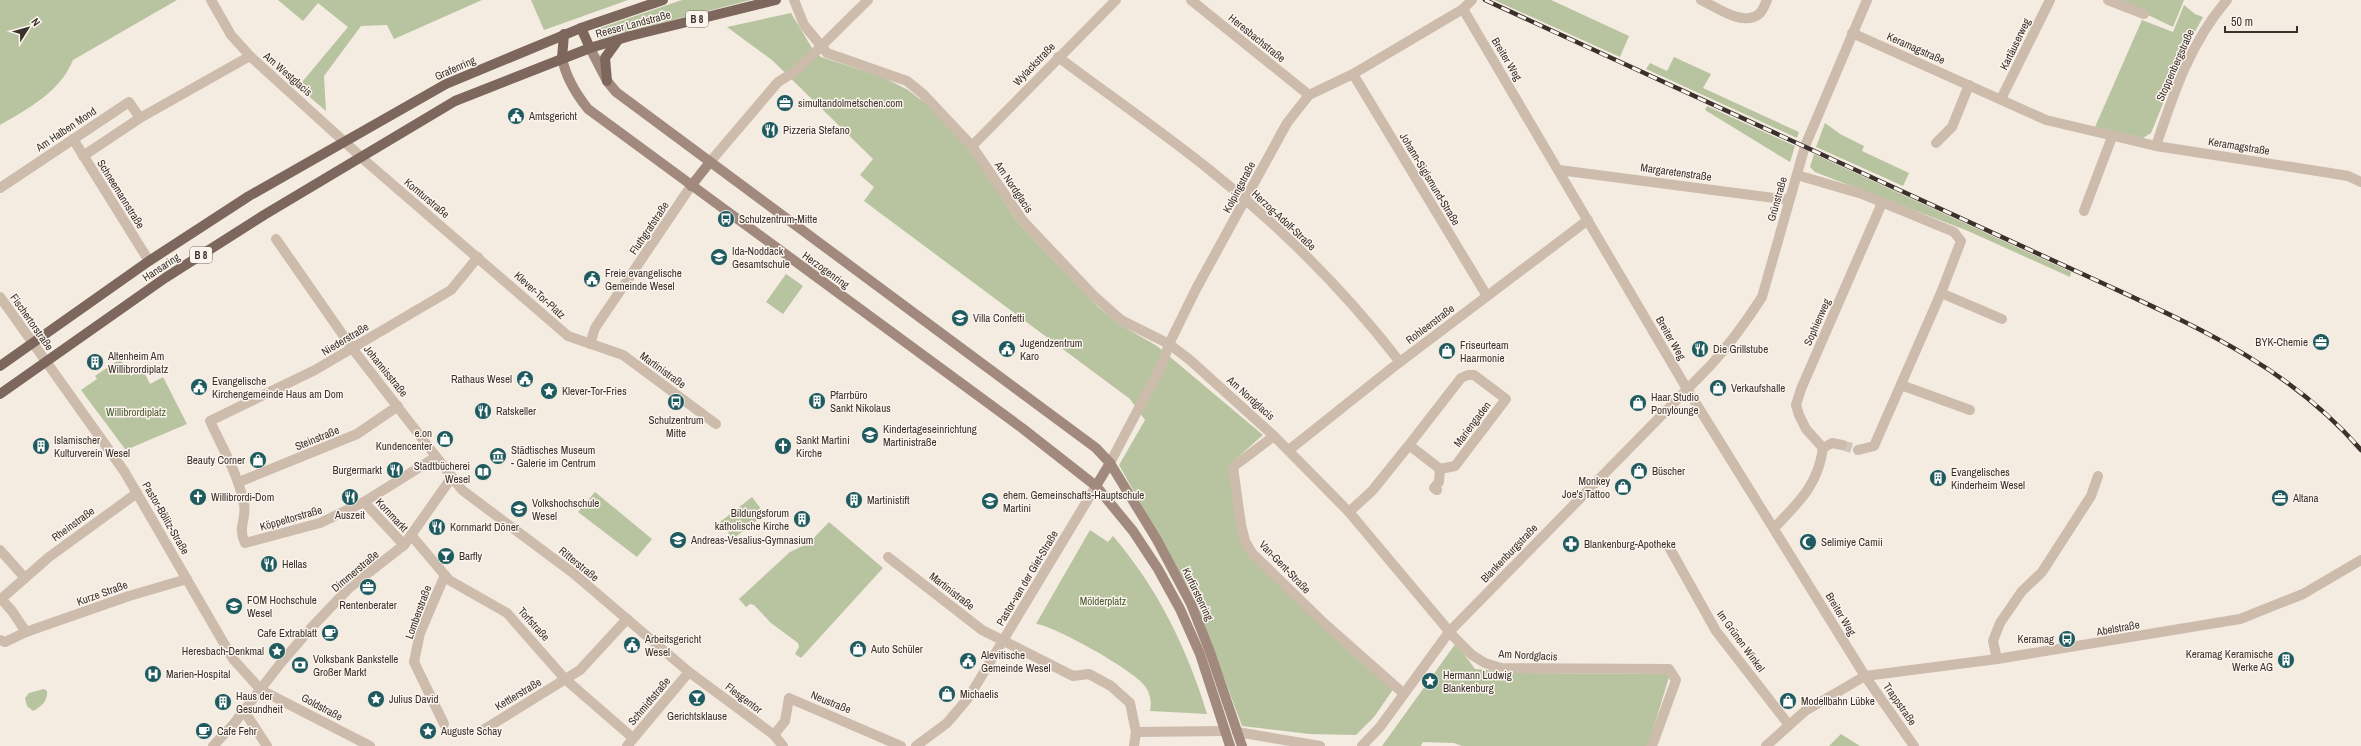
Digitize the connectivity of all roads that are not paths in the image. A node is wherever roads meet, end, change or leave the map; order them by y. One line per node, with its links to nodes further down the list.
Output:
1 (211, 0): 23 (street, Am Westglacis)
2 (663, 0): 17 (main road, Reeser Landstraße / B 8)
3 (776, 0): 20 (main road, Reeser Landstraße / B 8)
4 (794, 0): 21 (street, Am Nordglacis)
5 (1116, 0): 24 (street, Wylackstraße)
6 (1191, 0): 29 (street, Heresbachstraße)
7 (1472, 0): 15 (street, Kolpingstraße)
8 (1701, 0): 9 (street)
9 (1767, 0)
10 (1867, 0): 18 (street, Grünstraße)
11 (2050, 0): 30 (street, Kartäuserweg)
12 (2108, 0): 16 (street)
13 (2227, 0): 37 (street, Stoppenbergstraße)
14 (862, 2): 21 (street)
15 (1463, 9): 26 (street, Kolpingstraße); 41 (street, Breiter Weg)
16 (2144, 14)
17 (581, 28): 19 (main road, Grafenring / B 8); 22 (main road)
18 (1852, 33): 28 (street, Keramagstraße); 42 (street, Grünstraße)
19 (564, 34): 25 (main road); 34 (main road, Grafenring / B 8)
20 (618, 40): 22 (main road, Reeser Landstraße / B 8); 27 (main road)
21 (820, 46): 36 (street, Am Nordglacis); 40 (street)
22 (590, 48): 25 (main road, B 8); 27 (main road, Herzogenring)
23 (250, 56): 31 (street); 34 (street, Am Westglacis)
24 (1058, 57): 36 (street, Wylackstraße); 47 (street, Herzog-Adolf-Straße)
25 (562, 58): 39 (main road, B 8); 44 (main road, Herzogenring)
26 (1353, 74): 29 (street, Kolpingstraße); 55 (street, Johann-Sigismund-Straße)
27 (607, 81): 40 (main road, Herzogenring)
28 (1969, 85): 30 (street, Keramagstraße); 35 (street)
29 (1309, 95): 47 (street, Kolpingstraße)
30 (2001, 100): 32 (street, Keramagstraße)
31 (140, 118): 33 (street, Am Halben Mond); 38 (street)
32 (2112, 137): 37 (street, Keramagstraße); 49 (street)
33 (73, 139): 38 (street, Schneemannstraße); 45 (street, Am Halben Mond)
34 (345, 140): 39 (street, Am Westglacis); 53 (main road, Hansaring / B 8)
35 (1936, 143)
36 (972, 146): 60 (street, Am Nordglacis)
37 (2156, 146): 43 (street, Keramagstraße)
38 (83, 156): 53 (street, Schneemannstraße)
39 (362, 156): 52 (street, Komturstraße); 62 (main road, Hansaring / B 8)
40 (710, 162): 44 (main road); 78 (main road, Herzogenring)
41 (1559, 170): 46 (street, Margaretenstraße); 50 (street, Breiter Weg)
42 (1797, 175): 46 (street, Grünstraße); 48 (street)
43 (2361, 182)
44 (691, 186): 59 (street, Fluthgrafstraße); 83 (main road, Herzogenring)
45 (0, 188)
46 (1789, 200): 66 (street, Grünstraße)
47 (1245, 201): 60 (street, Kolpingstraße); 63 (street, Herzog-Adolf-Straße)
48 (1882, 203): 54 (street); 74 (street, Sophienweg)
49 (2084, 211)
50 (1588, 220): 55 (street, Rohleerstraße); 66 (street, Breiter Weg)
51 (276, 238): 61 (street, Johannisstraße)
52 (478, 257): 59 (street, Klever-Tor-Platz); 61 (street, Niederstraße)
53 (148, 262): 58 (main road, Hansaring / B 8)
54 (1941, 294): 57 (street); 65 (street)
55 (1487, 296): 63 (street, Rohleerstraße)
56 (0, 297): 58 (street, Fischertorstraße)
57 (2002, 319)
58 (32, 343): 62 (street, Fischertorstraße); 64 (main road, Hansaring / B 8)
59 (590, 344): 70 (street, Martinistraße)
60 (1169, 344): 71 (street, Am Nordglacis); 78 (street, Kolpingstraße)
61 (352, 348): 68 (street, Johannisstraße); 82 (street, Niederstraße)
62 (44, 361): 67 (main road, Hansaring / B 8); 85 (street, Pastor-Bölitz-Straße)
63 (1400, 362): 75 (street, Rohleerstraße)
64 (0, 366)
65 (1901, 385): 69 (street); 76 (street)
66 (1687, 389): 88 (street, Breiter Weg); 100 (street, Blankenburgstraße)
67 (0, 394)
68 (398, 406): 77 (street, Johannisstraße); 82 (street, Steinstraße)
69 (1970, 410)
70 (716, 424)
71 (1274, 436): 75 (street, Am Nordglacis); 109 (street, Van-Gent-Straße)
72 (1409, 445): 79 (street); 79 (street, Mariengaden); 87 (street, Mariengaden)
73 (1842, 445): 74 (street)
74 (1823, 448): 88 (street)
75 (1289, 450): 87 (street, Am Nordglacis)
76 (1858, 450)
77 (436, 457): 81 (street, Johannisstraße); 86 (street, Kornmarkt)
78 (1110, 463): 83 (main road); 116 (main road, Kurfürstenring)
79 (1440, 469): 84 (street)
80 (2098, 476): 104 (street)
81 (452, 477): 89 (street, Kornmarkt); 99 (street, Ritterstraße)
82 (239, 482): 86 (street, Köppeltorstraße)
83 (1096, 486): 103 (street, Pastor-van der Giet-Straße); 114 (main road, Kurfürstenring)
84 (1437, 490)
85 (137, 493): 96 (street, Rheinstraße); 97 (street, Pastor-Bölitz-Straße)
86 (364, 502): 90 (street, Kornmarkt)
87 (1349, 512): 100 (street, Am Nordglacis)
88 (1774, 527): 106 (street, Breiter Weg)
89 (411, 535): 90 (street, Kornmarkt); 95 (street, Torfstraße)
90 (404, 545): 108 (street, Dimmerstraße)
91 (1669, 546): 112 (street, Im Grünen Winkel)
92 (0, 550): 96 (street)
93 (888, 557): 103 (street, Martinistraße)
94 (2361, 560): 104 (street, Abelstraße)
95 (445, 575): 107 (street, Torfstraße); 111 (street, Lomberstraße)
96 (25, 578): 98 (street, Rheinstraße)
97 (187, 579): 101 (street, Kurze Straße); 108 (street, Pastor-Bölitz-Straße)
98 (1, 600): 101 (street)
99 (626, 619): 105 (street, Ritterstraße); 107 (street, Kettlerstraße)
100 (1447, 628): 109 (street, Blankenburgstraße); 130 (street, Am Nordglacis)
101 (26, 632): 102 (street, Kurze Straße)
102 (0, 640)
103 (1003, 641): 115 (street); 124 (street, Pastor-van der Giet-Straße)
104 (1997, 659): 106 (street, Abelstraße)
105 (689, 672): 117 (street, Flesgentor); 118 (street, Schmidtstraße)
106 (1865, 676): 112 (street); 132 (street, Trappstraße)
107 (566, 679): 113 (street, Kettlerstraße); 118 (street, Torfstraße)
108 (261, 690): 110 (street, Dimmerstraße); 121 (street, Goldstraße)
109 (1403, 693): 129 (street, Blankenburgstraße)
110 (244, 711): 119 (street, Dimmerstraße); 120 (street)
111 (444, 724)
112 (1789, 725): 131 (street)
113 (483, 730)
114 (1225, 731): 115 (street); 116 (main road); 126 (main road, Kurfürstenring)
115 (1136, 732): 125 (street)
116 (1237, 732): 127 (main road, Kurfürstenring); 128 (street)
117 (774, 735): 122 (street, Flesgentor); 123 (street, Neustraße)
118 (630, 742)
119 (213, 746)
120 (266, 746)
121 (370, 746)
122 (783, 746)
123 (901, 746)
124 (916, 746)
125 (1134, 746)
126 (1230, 746)
127 (1242, 746)
128 (1320, 746)
129 (1362, 746)
130 (1652, 746)
131 (1766, 746)
132 (1914, 746)

